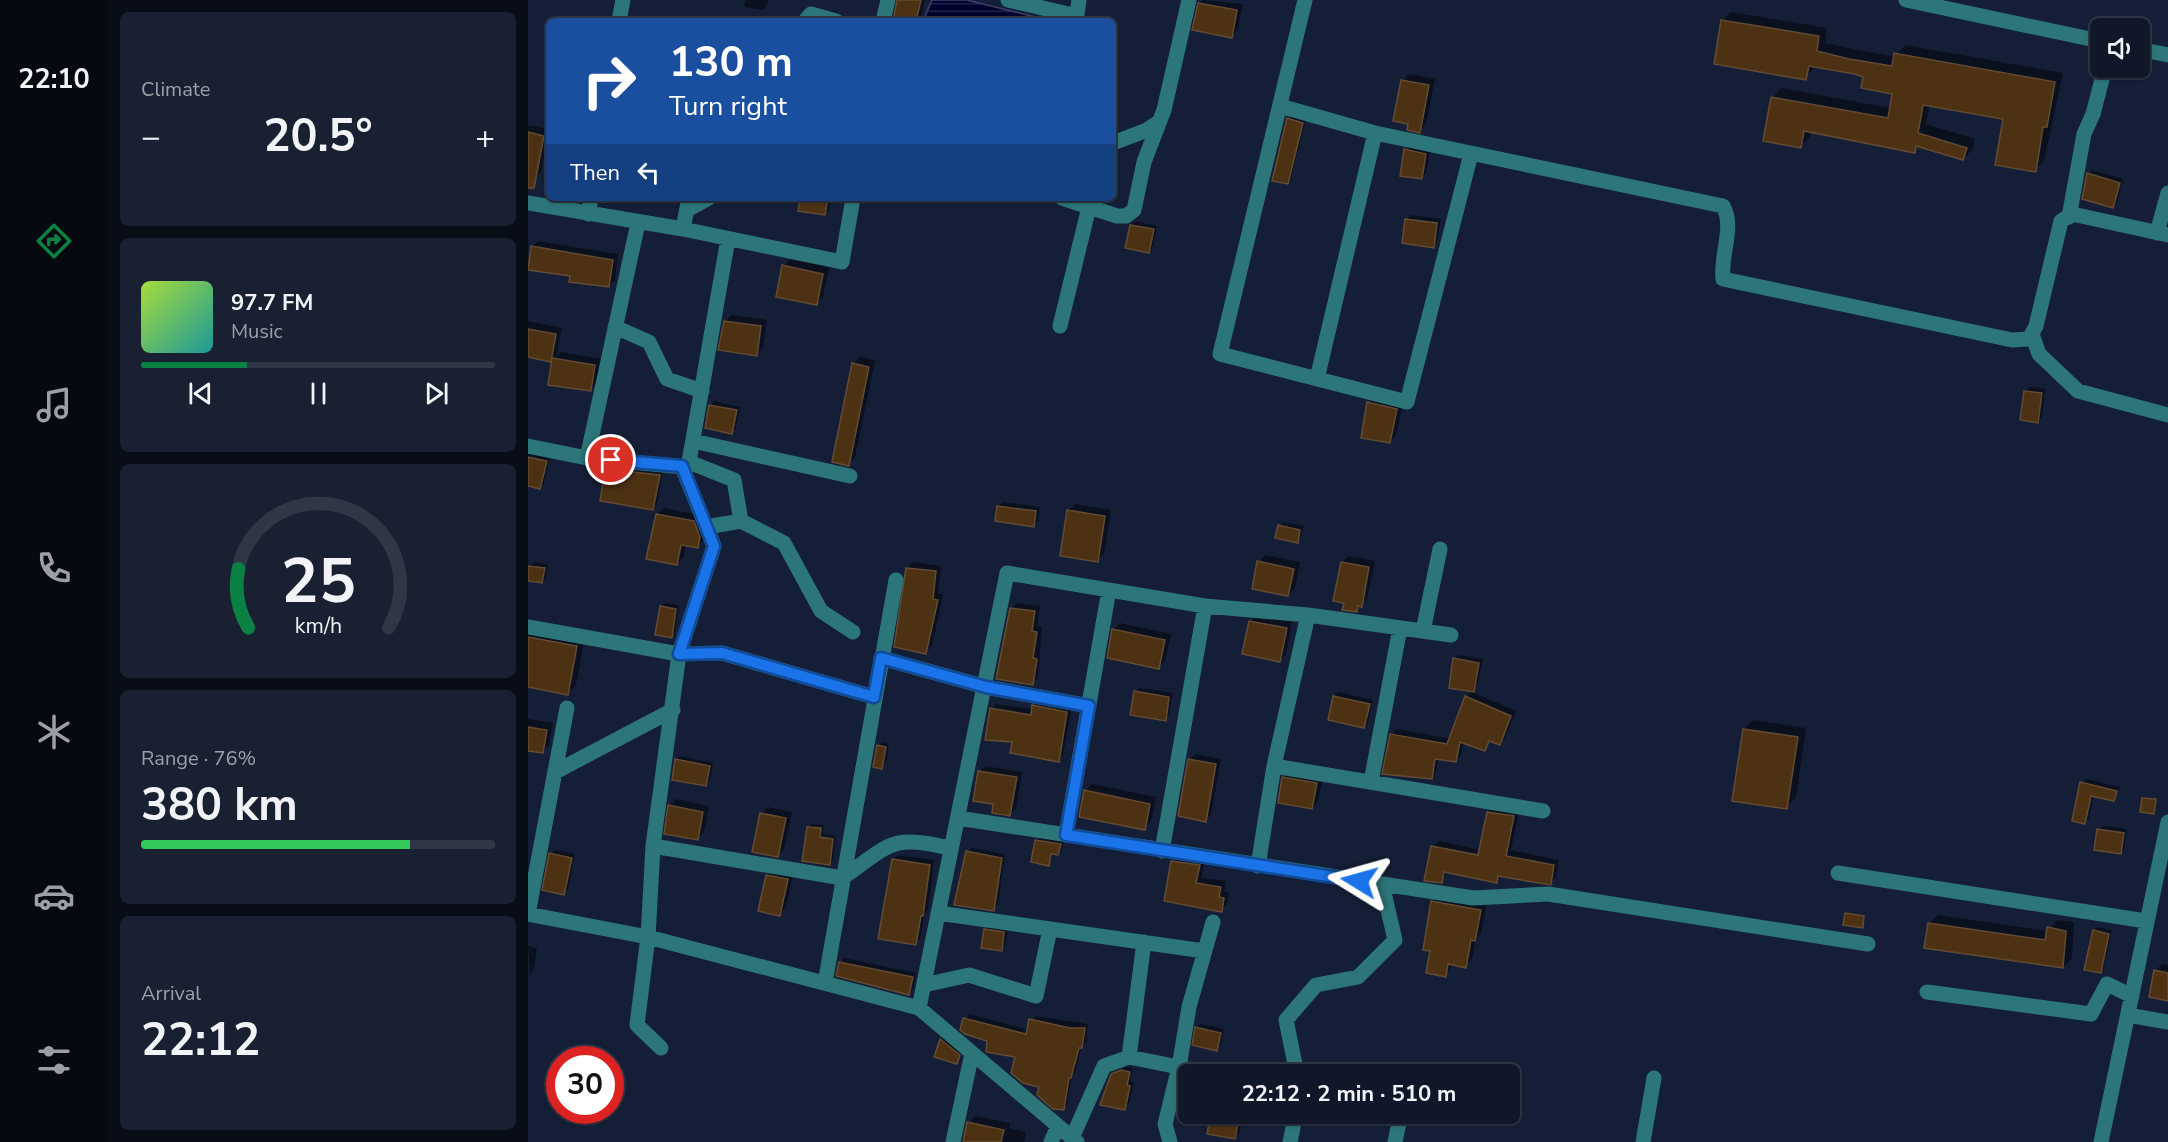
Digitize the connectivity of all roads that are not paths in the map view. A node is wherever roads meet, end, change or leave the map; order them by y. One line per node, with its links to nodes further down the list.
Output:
1 (623, 0): 8 (street)
2 (888, 0): 11 (street)
3 (1008, 0): 12 (street)
4 (1079, 0): 13 (street)
5 (1189, 0): 19 (street)
6 (1305, 0): 18 (street)
7 (1906, 0): 14 (street)
8 (620, 18)
9 (808, 18): 10 (street)
10 (825, 18)
11 (885, 18)
12 (1072, 18)
13 (1076, 18)
14 (2090, 39)
15 (2150, 51): 16 (street)
16 (2168, 55)
17 (2102, 78): 31 (street)
18 (1280, 106): 20 (street); 39 (street)
19 (1160, 121): 21 (street); 29 (street)
20 (1375, 133): 22 (street); 39 (street)
21 (1116, 142)
22 (1471, 154): 38 (street); 39 (street)
23 (2168, 193): 34 (street)
24 (590, 201): 30 (street)
25 (852, 201): 35 (street)
26 (1071, 201): 29 (street)
27 (528, 203): 30 (street)
28 (688, 204): 33 (street)
29 (1089, 207): 36 (street)
30 (588, 214): 32 (street)
31 (2068, 217): 34 (street); 38 (street)
32 (638, 222): 33 (street); 37 (street)
33 (683, 229): 35 (street)
34 (2163, 234)
35 (728, 239): 40 (street)
36 (1060, 326)
37 (615, 327): 40 (street); 44 (street)
38 (2029, 339): 41 (street)
39 (1317, 379)
40 (702, 391): 42 (street)
41 (2168, 415)
42 (693, 441): 45 (street); 46 (street)
43 (528, 446): 44 (street)
44 (587, 458): 45 (street)
45 (686, 464): 47 (street); 48 (street)
46 (850, 476)
47 (741, 520): 48 (street); 56 (street)
48 (706, 527): 59 (street)
49 (1440, 549): 57 (street)
50 (896, 580): 60 (street)
51 (1109, 590): 52 (street); 61 (street); 63 (street)
52 (1205, 606): 53 (street); 75 (street)
53 (1308, 615): 55 (street); 66 (street)
54 (528, 627): 59 (street)
55 (1400, 628): 57 (street); 68 (street)
56 (853, 632)
57 (1423, 632): 58 (street)
58 (1451, 635)
59 (679, 654): 62 (street); 65 (street)
60 (881, 658): 61 (street); 62 (street)
61 (986, 687): 63 (street); 70 (street)
62 (874, 697): 78 (street)
63 (1089, 706): 72 (street)
64 (567, 708): 67 (street)
65 (673, 710): 67 (street); 73 (street)
66 (1274, 766): 68 (street); 76 (street)
67 (555, 772): 81 (street)
68 (1371, 782): 69 (street)
69 (1543, 811)
70 (958, 818): 72 (street); 74 (street)
71 (2168, 822): 82 (street)
72 (1066, 835): 75 (street)
73 (653, 846): 78 (street); 85 (street)
74 (949, 848): 78 (street); 80 (street)
75 (1162, 851): 76 (street)
76 (1258, 866): 79 (street)
77 (1838, 873): 82 (street)
78 (842, 878): 89 (street)
79 (1382, 884): 87 (street); 100 (street)
80 (938, 913): 84 (street); 90 (street)
81 (528, 914): 85 (street)
82 (2146, 921): 92 (street)
83 (1213, 922): 88 (street)
84 (1050, 929): 86 (street); 90 (street)
85 (648, 937): 89 (street); 96 (street)
86 (1144, 942): 88 (street); 98 (street)
87 (1868, 944)
88 (1204, 951): 99 (street)
89 (825, 983): 93 (street)
90 (924, 985): 93 (street)
91 (1927, 992): 92 (street)
92 (2132, 996): 94 (street)
93 (919, 1008): 97 (street)
94 (2128, 1015): 95 (street); 114 (street)
95 (2168, 1022)
96 (661, 1048)
97 (972, 1053): 106 (street); 108 (street)
98 (1129, 1057): 101 (street); 107 (street)
99 (1180, 1064)
100 (1295, 1064)
101 (1178, 1067)
102 (1178, 1071): 110 (street)
103 (1654, 1078): 113 (street)
104 (1294, 1124): 111 (street)
105 (1399, 1124): 112 (street)
106 (1058, 1126): 107 (street); 109 (street)
107 (1074, 1140)
108 (953, 1142)
109 (1051, 1142)
110 (1170, 1142)
111 (1290, 1142)
112 (1395, 1142)
113 (1642, 1142)
114 (2101, 1142)

